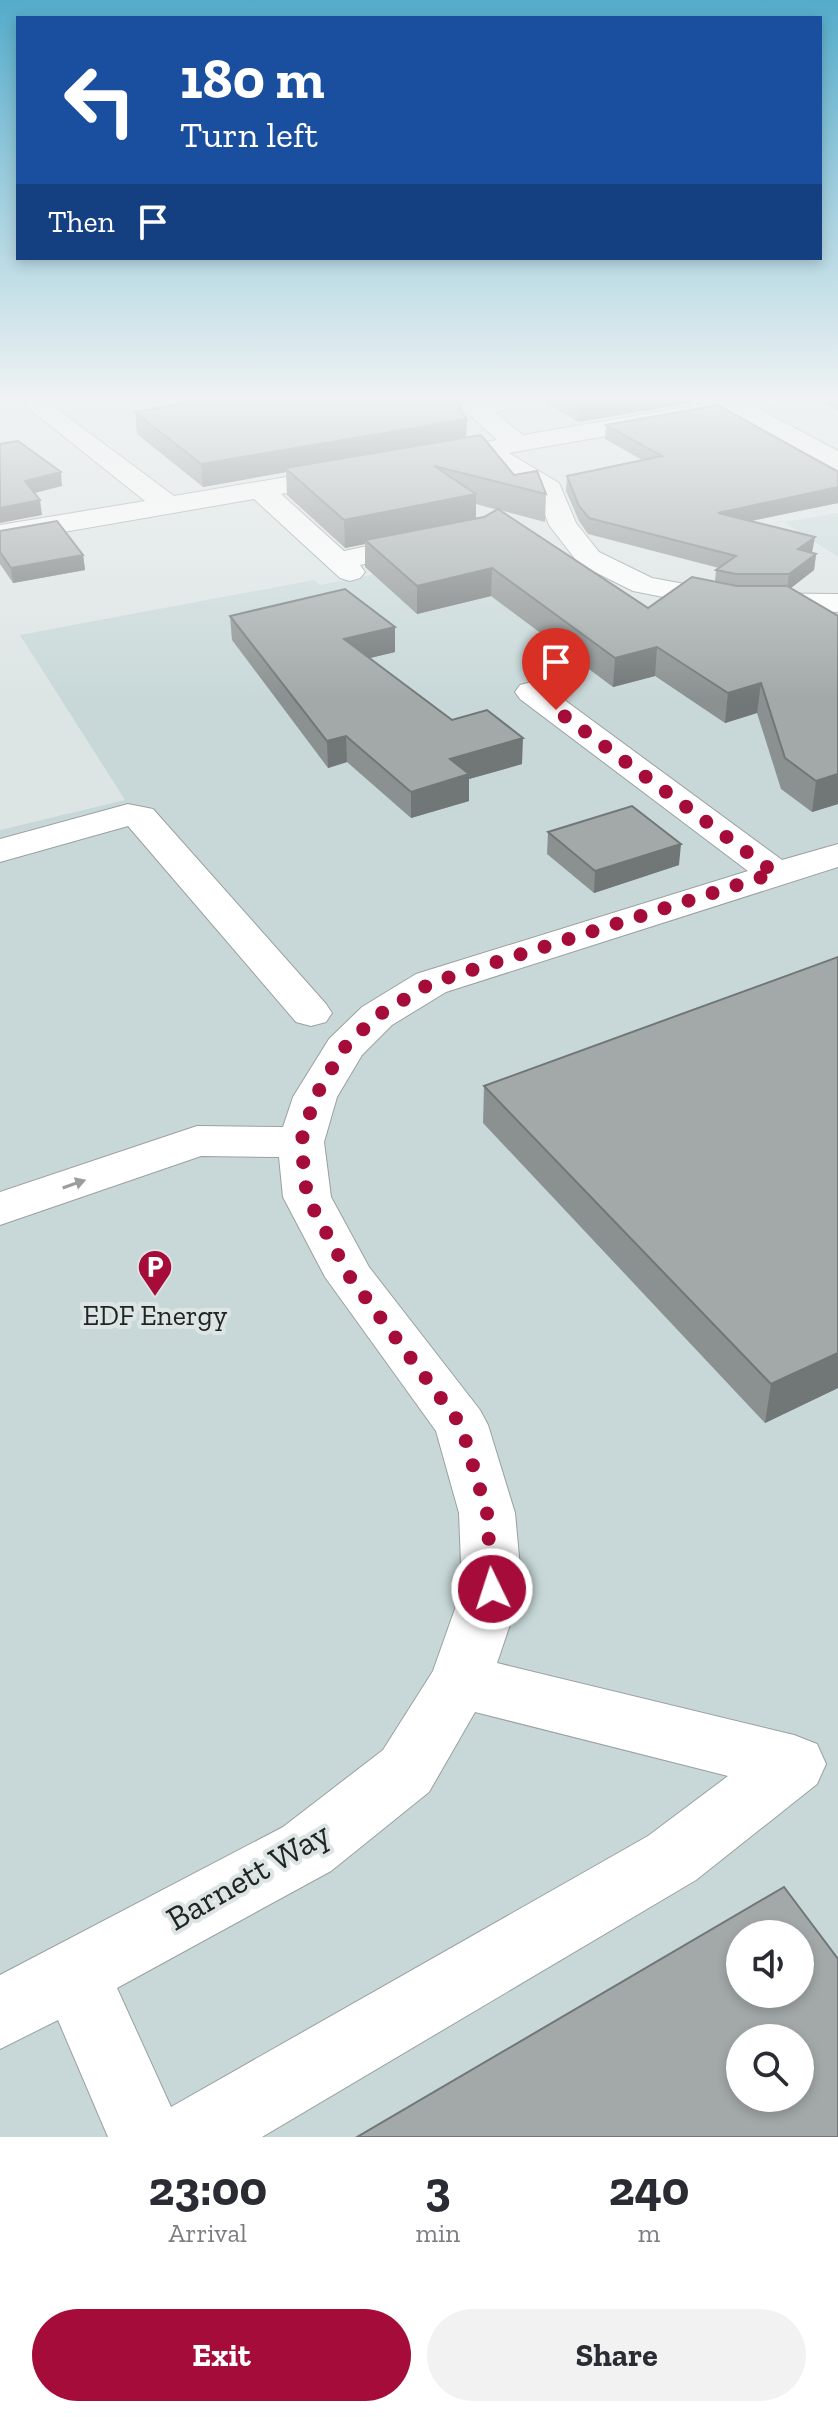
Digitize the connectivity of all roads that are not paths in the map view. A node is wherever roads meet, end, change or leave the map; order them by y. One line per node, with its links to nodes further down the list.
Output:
1 (161, 500): 5 (street)
2 (193, 500): 5 (street)
3 (271, 500): 7 (street)
4 (553, 500): 8 (street)
5 (167, 504): 6 (street)
6 (0, 534)
7 (454, 538)
8 (838, 603)
9 (532, 692): 12 (street)
10 (0, 851): 13 (street)
11 (838, 855): 12 (street, Barnett Way)
12 (775, 873): 14 (street, Barnett Way)
13 (311, 1013)
14 (301, 1142): 15 (street, one-way to 14); 16 (street, Barnett Way)
15 (0, 1209)
16 (460, 1681): 17 (street, Barnett Way); 20 (street)
17 (74, 1974): 18 (street, Barnett Way); 19 (street)
18 (0, 2013)
19 (146, 2137)
20 (191, 2137)

